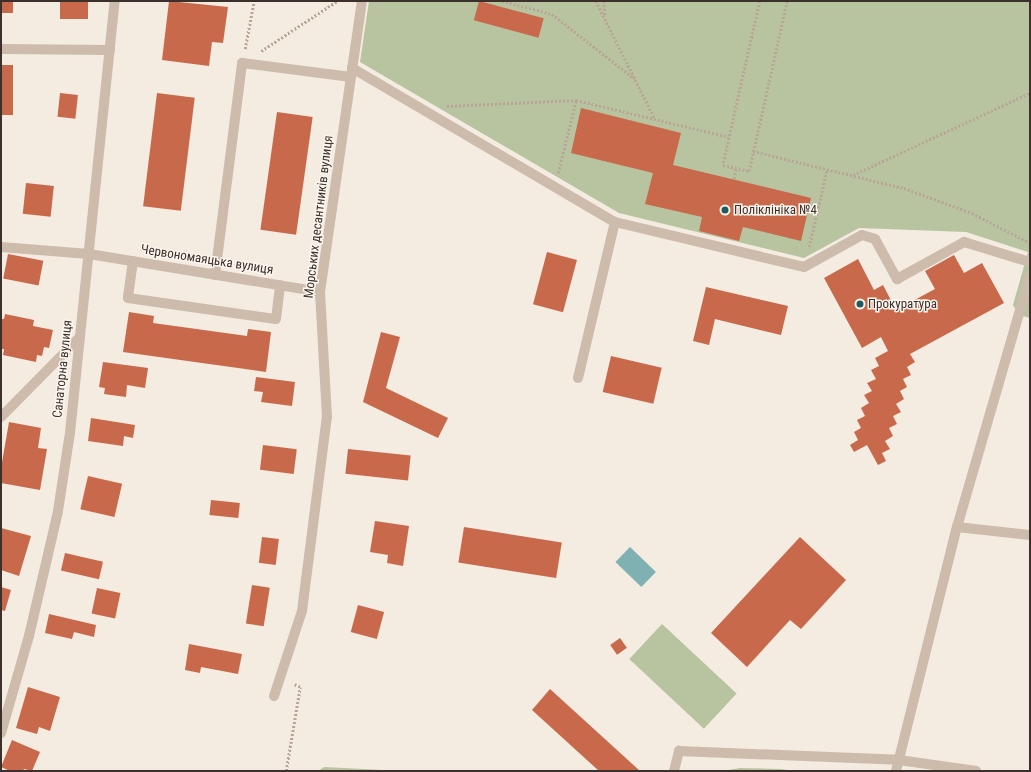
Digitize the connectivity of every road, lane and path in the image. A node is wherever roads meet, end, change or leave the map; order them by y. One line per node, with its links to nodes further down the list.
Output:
1 (115, 1): 12 (street, Санаторна вулиця)
2 (254, 1): 13 (path)
3 (336, 1): 13 (path)
4 (362, 1): 14 (street, Морських десантників вулиця)
5 (502, 1): 15 (path)
6 (596, 1): 10 (path)
7 (604, 1): 10 (path)
8 (760, 1): 20 (path)
9 (787, 1): 21 (path)
10 (605, 18): 15 (path)
11 (1, 49): 12 (street)
12 (110, 50): 30 (street, Санаторна вулиця)
13 (242, 63): 14 (street); 34 (street)
14 (352, 73): 18 (street); 37 (street, Морських десантників вулиця)
15 (636, 79): 19 (path)
16 (1030, 93): 24 (path)
17 (576, 100): 18 (path); 19 (path); 26 (path)
18 (420, 108): 26 (street)
19 (655, 119): 20 (path)
20 (730, 137): 22 (path)
21 (753, 151): 22 (path); 23 (path)
22 (736, 168): 25 (path)
23 (828, 169): 24 (path); 33 (path)
24 (853, 176): 28 (path)
25 (734, 179)
26 (555, 186): 27 (street)
27 (615, 222): 33 (street); 40 (street)
28 (1030, 243)
29 (1, 247): 30 (street, Червономаяцька вулиця)
30 (89, 254): 31 (street, Червономаяцька вулиця); 39 (street, Санаторна вулиця)
31 (133, 261): 34 (street, Червономаяцька вулиця); 36 (street)
32 (1030, 262): 33 (street)
33 (804, 267)
34 (215, 275): 36 (street, Червономаяцька вулиця)
35 (1030, 276): 38 (street)
36 (280, 285): 37 (street, Червономаяцька вулиця)
37 (320, 292): 45 (street, Морських десантників вулиця)
38 (1026, 308): 42 (street)
39 (80, 337): 41 (street); 46 (street, Санаторна вулиця)
40 (578, 378)
41 (1, 417)
42 (957, 527): 43 (street); 47 (street)
43 (1030, 535)
44 (300, 687): 48 (path)
45 (274, 696)
46 (1, 733)
47 (899, 760): 49 (street); 50 (street); 51 (street)
48 (286, 771)
49 (674, 771)
50 (896, 771)
51 (976, 771)

